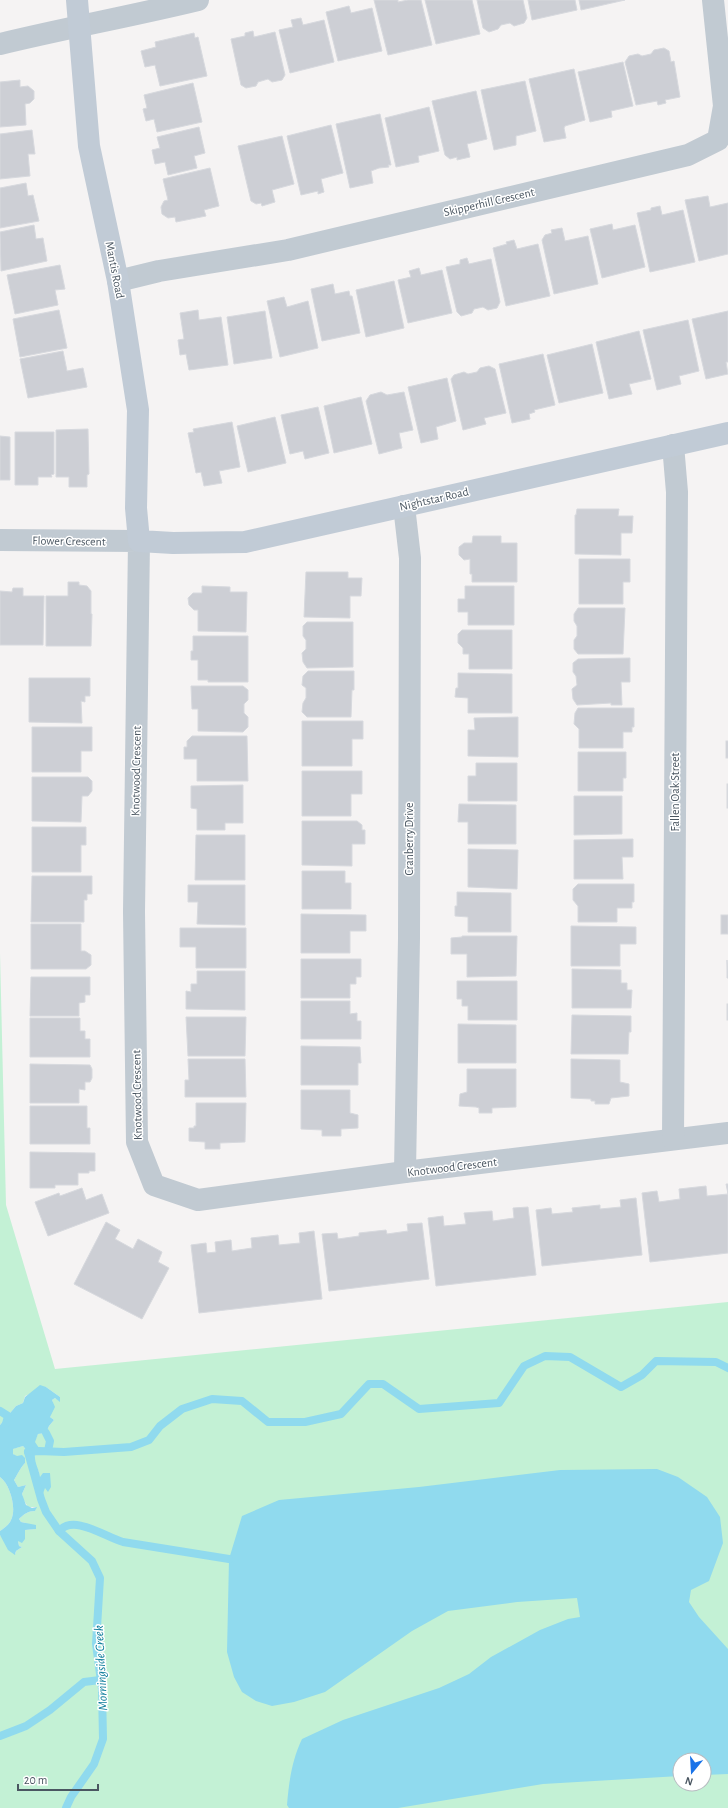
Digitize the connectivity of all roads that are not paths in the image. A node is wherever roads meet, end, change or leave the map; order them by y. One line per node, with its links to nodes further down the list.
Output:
1 (77, 0): 4 (street, Mantis Road)
2 (198, 0): 4 (street)
3 (713, 0): 6 (street, Skipperhill Crescent)
4 (78, 25): 5 (street); 6 (street, Mantis Road)
5 (0, 44)
6 (118, 281): 11 (street, Mantis Road)
7 (728, 433): 8 (street, Nightstar Road)
8 (674, 445): 9 (street, Nightstar Road); 13 (street, Fallen Oak Street)
9 (404, 506): 11 (street, Nightstar Road); 14 (street, Cranberry Drive)
10 (0, 540): 11 (street, Flower Crescent)
11 (139, 541): 14 (street, Knotwood Crescent)
12 (728, 1133): 13 (street, Knotwood Crescent)
13 (673, 1139): 14 (street, Knotwood Crescent)
14 (405, 1172)

